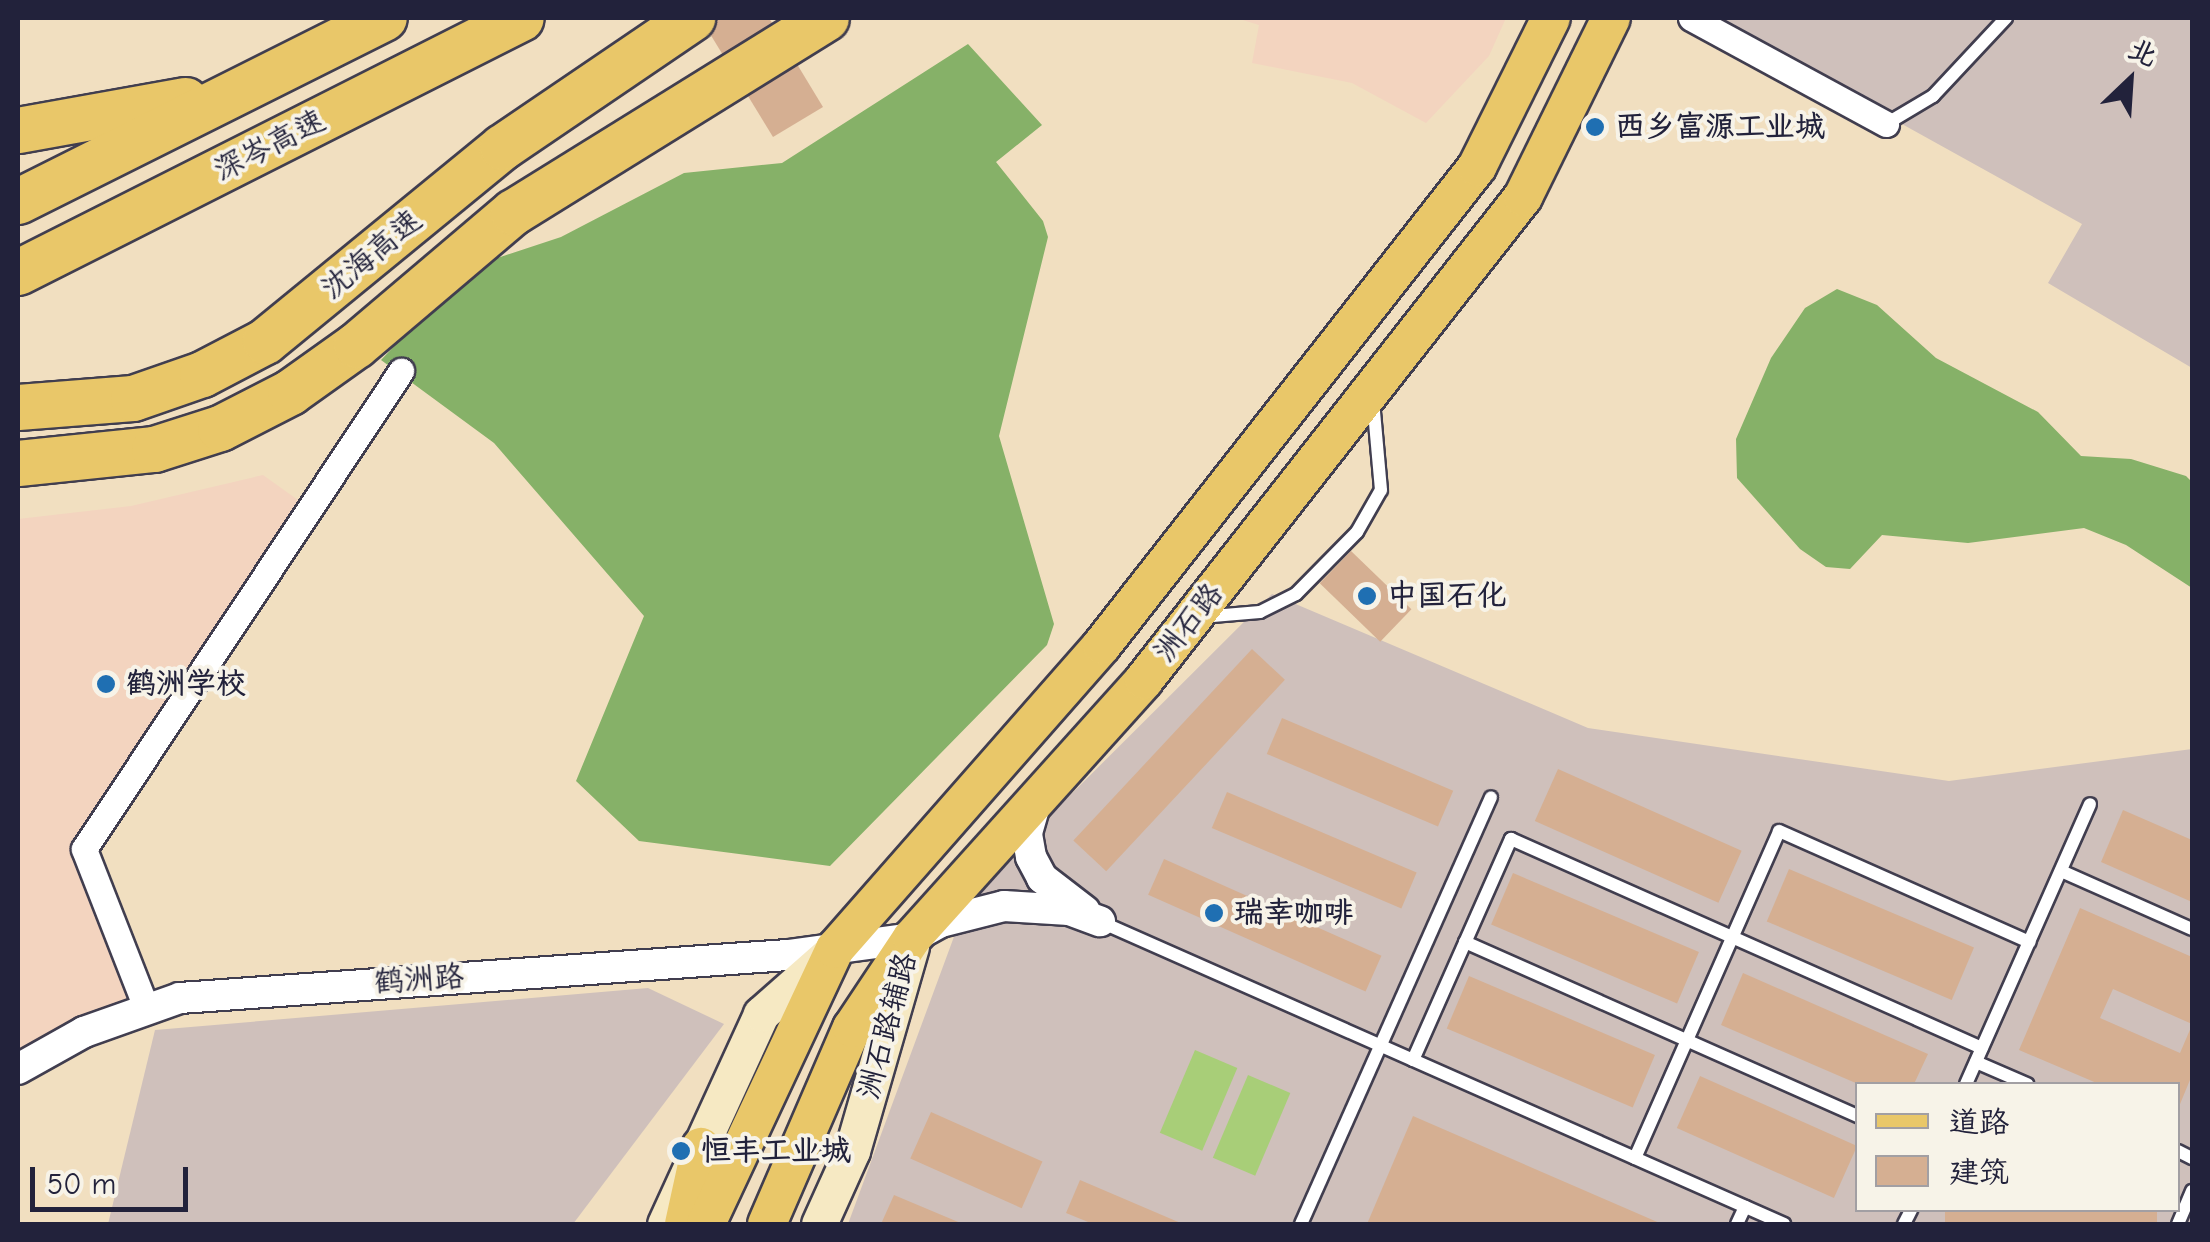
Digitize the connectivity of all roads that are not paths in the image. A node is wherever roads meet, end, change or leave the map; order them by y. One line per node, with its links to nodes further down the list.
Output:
1 (362, 18): 10 (highway)
2 (384, 18): 14 (highway)
3 (521, 18): 15 (highway, 深岑高速)
4 (692, 18): 18 (highway, 沈海高速)
5 (826, 18): 19 (highway)
6 (1551, 18): 31 (main road, 洲石路)
7 (1611, 18): 17 (main road, 洲石路)
8 (1691, 18): 11 (street)
9 (2006, 18): 11 (lane)
10 (206, 96): 12 (highway); 13 (highway)
11 (1886, 124)
12 (18, 130)
13 (18, 181)
14 (18, 202)
15 (18, 272)
16 (401, 371): 32 (street)
17 (1375, 387): 20 (main road, 洲石路); 20 (lane)
18 (18, 408)
19 (18, 464)
20 (1194, 617): 21 (main road, 洲石路)
21 (1041, 790): 25 (street); 27 (main road, 洲石路)
22 (1490, 797): 34 (lane)
23 (2090, 804): 24 (lane)
24 (2061, 871): 26 (lane); 30 (lane)
25 (1100, 921): 27 (street, 鹤洲路); 34 (lane)
26 (2192, 929)
27 (912, 938): 31 (street, 鹤洲路); 49 (main road, 洲石路); 50 (main road, 洲石路辅路)
28 (1732, 938): 29 (lane); 30 (lane); 33 (lane); 35 (lane)
29 (1465, 942): 33 (lane); 36 (lane)
30 (2029, 942): 35 (lane)
31 (835, 949): 32 (street, 鹤洲路); 42 (main road); 48 (main road, 洲石路)
32 (147, 1010): 38 (street, 鹤洲路)
33 (1687, 1040): 41 (lane); 43 (lane)
34 (1380, 1046): 36 (lane); 51 (lane)
35 (1982, 1048): 37 (lane)
36 (1412, 1060): 43 (lane)
37 (1976, 1062): 39 (lane); 40 (lane)
38 (18, 1069)
39 (1967, 1082)
40 (2022, 1082)
41 (1855, 1115)
42 (701, 1147): 46 (main road); 47 (main road)
43 (1634, 1158): 45 (lane)
44 (2192, 1191): 54 (lane)
45 (1744, 1207): 52 (lane); 53 (lane)
46 (665, 1224)
47 (684, 1224)
48 (706, 1224)
49 (767, 1224)
50 (819, 1224)
51 (1301, 1224)
52 (1737, 1224)
53 (1784, 1224)
54 (2178, 1224)

